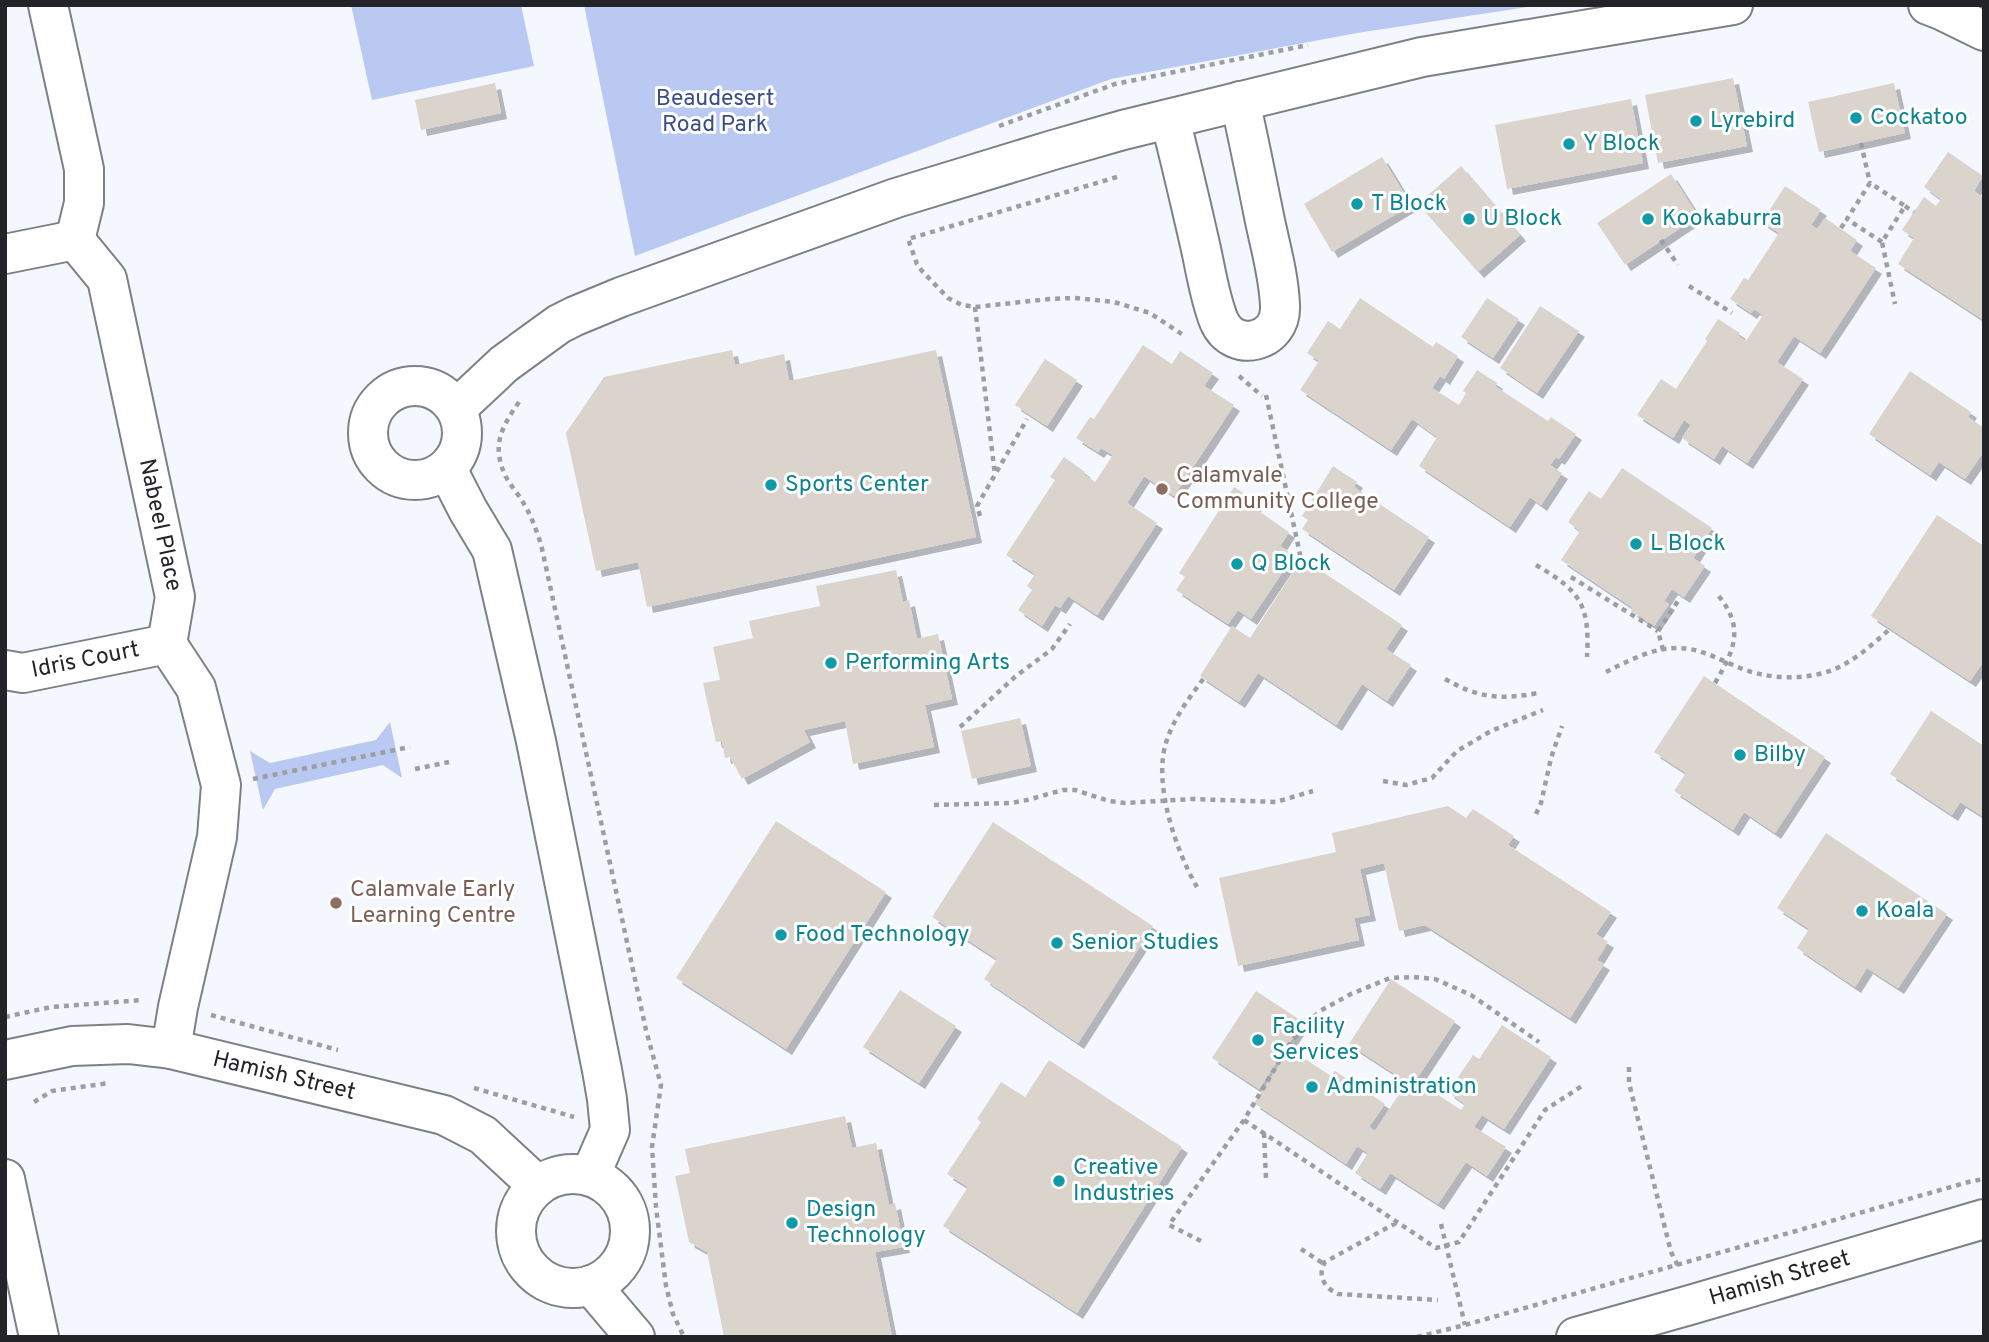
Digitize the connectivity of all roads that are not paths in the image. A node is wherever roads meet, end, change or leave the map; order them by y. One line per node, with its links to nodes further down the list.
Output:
1 (48, 5): 7 (street)
2 (1734, 5): 5 (street)
3 (1928, 5): 4 (street)
4 (1984, 31)
5 (1240, 101): 6 (street); 6 (street)
6 (1170, 118): 9 (street)
7 (75, 240): 8 (street); 11 (street, Nabeel Place)
8 (5, 254)
9 (456, 410): 10 (street); 10 (street)
10 (447, 468): 15 (street)
11 (167, 644): 12 (street, Idris Court); 13 (street)
12 (5, 670)
13 (172, 1049): 14 (street, Hamish Street); 17 (street, Hamish Street)
14 (5, 1060)
15 (590, 1176): 17 (street); 19 (street)
16 (5, 1180): 20 (street)
17 (538, 1185): 19 (street)
18 (1984, 1219): 22 (street, Hamish Street)
19 (591, 1285): 21 (street)
20 (39, 1337)
21 (635, 1337)
22 (1576, 1337)

